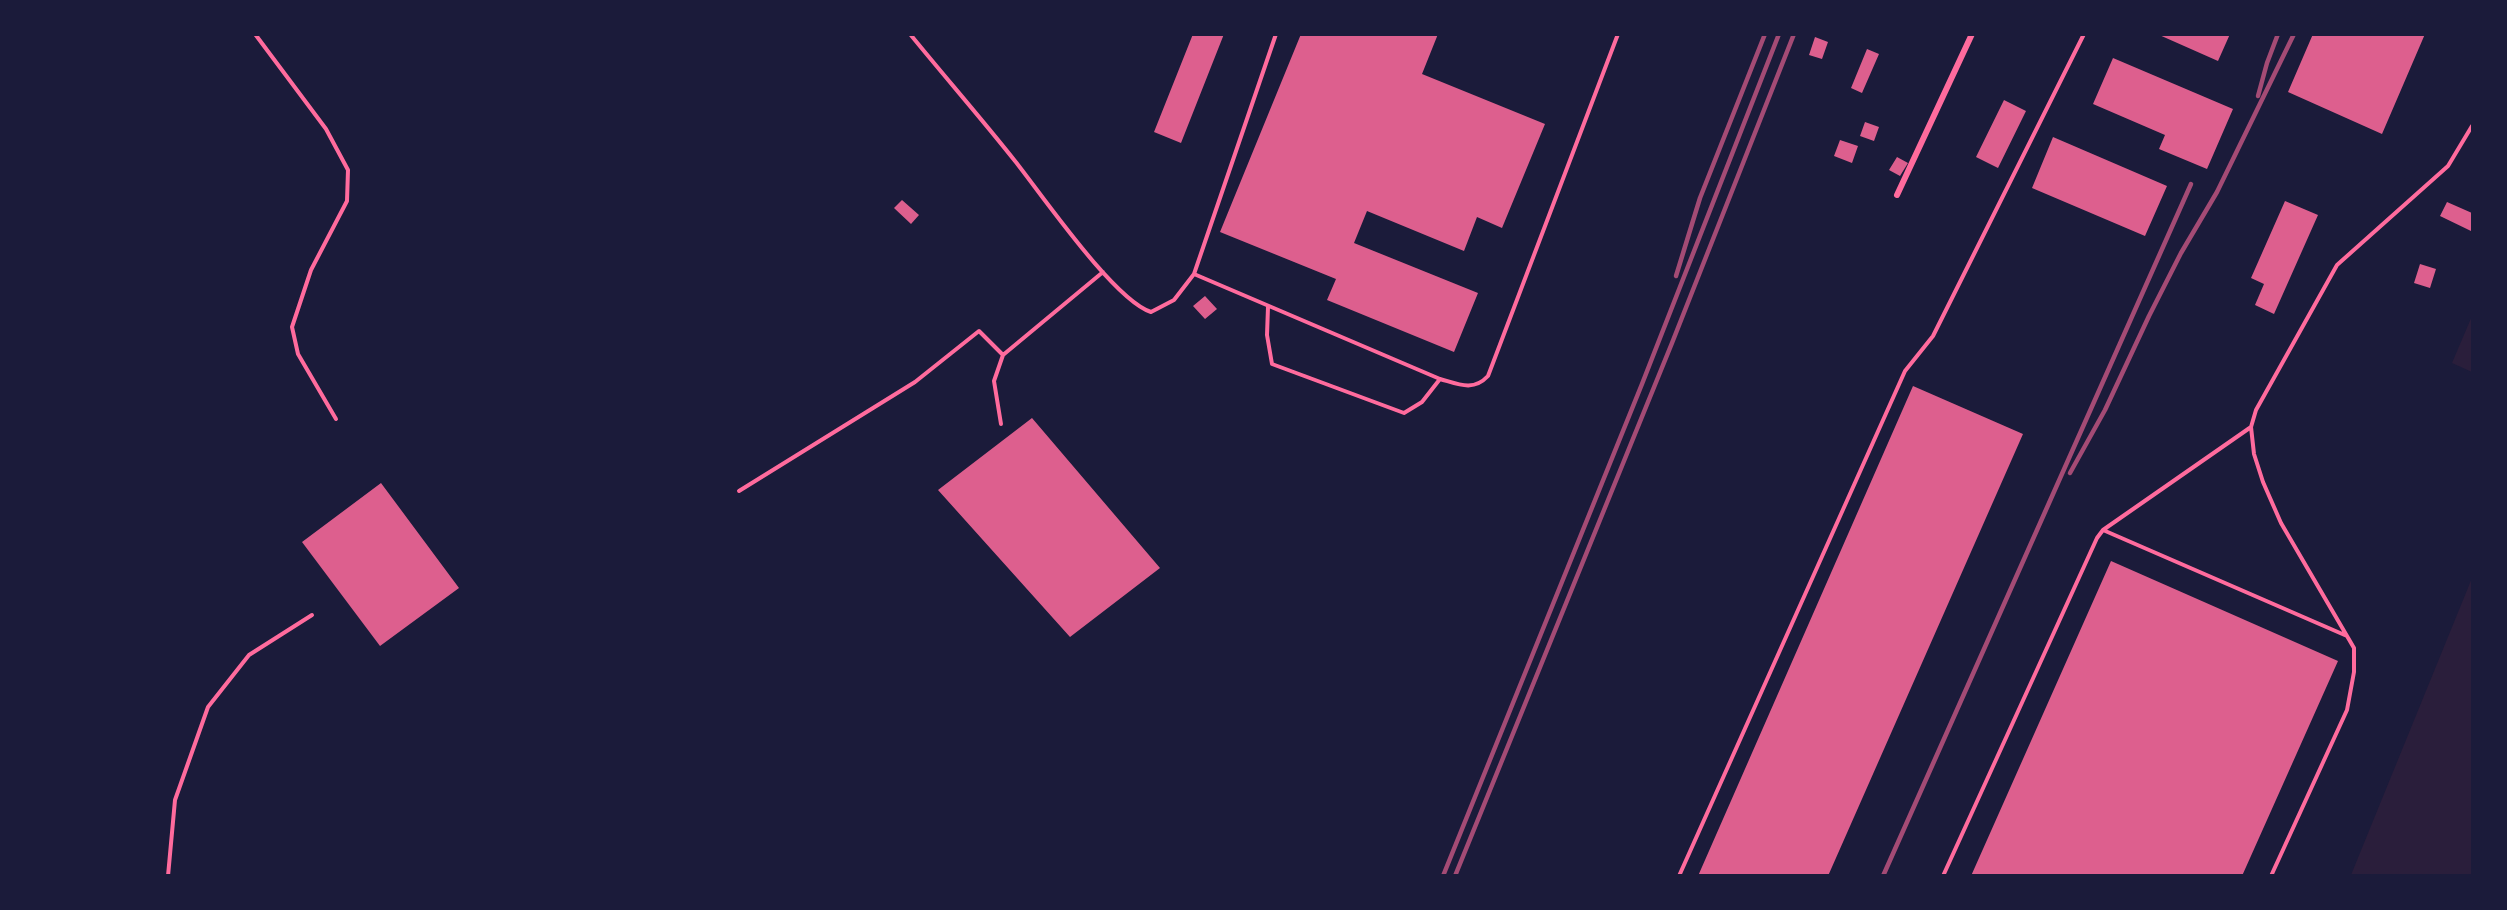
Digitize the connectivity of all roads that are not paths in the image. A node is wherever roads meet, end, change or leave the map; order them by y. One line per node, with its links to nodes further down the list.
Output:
1 (255, 34): 14 (lane)
2 (910, 34): 9 (lane)
3 (1276, 34): 10 (lane)
4 (1618, 34): 13 (lane)
5 (1972, 34): 8 (street)
6 (2084, 34): 22 (lane)
7 (2472, 126): 16 (lane)
8 (1897, 195)
9 (1103, 272): 10 (lane); 12 (lane)
10 (1194, 274): 11 (lane)
11 (1268, 307): 13 (lane); 13 (lane)
12 (1003, 355): 15 (lane); 17 (lane)
13 (1440, 379)
14 (336, 419)
15 (1001, 424)
16 (2251, 428): 18 (lane); 20 (lane)
17 (739, 491)
18 (2103, 530): 20 (lane); 23 (lane)
19 (312, 615): 21 (lane)
20 (2348, 636): 24 (lane)
21 (168, 876)
22 (1680, 876)
23 (1943, 876)
24 (2271, 876)

